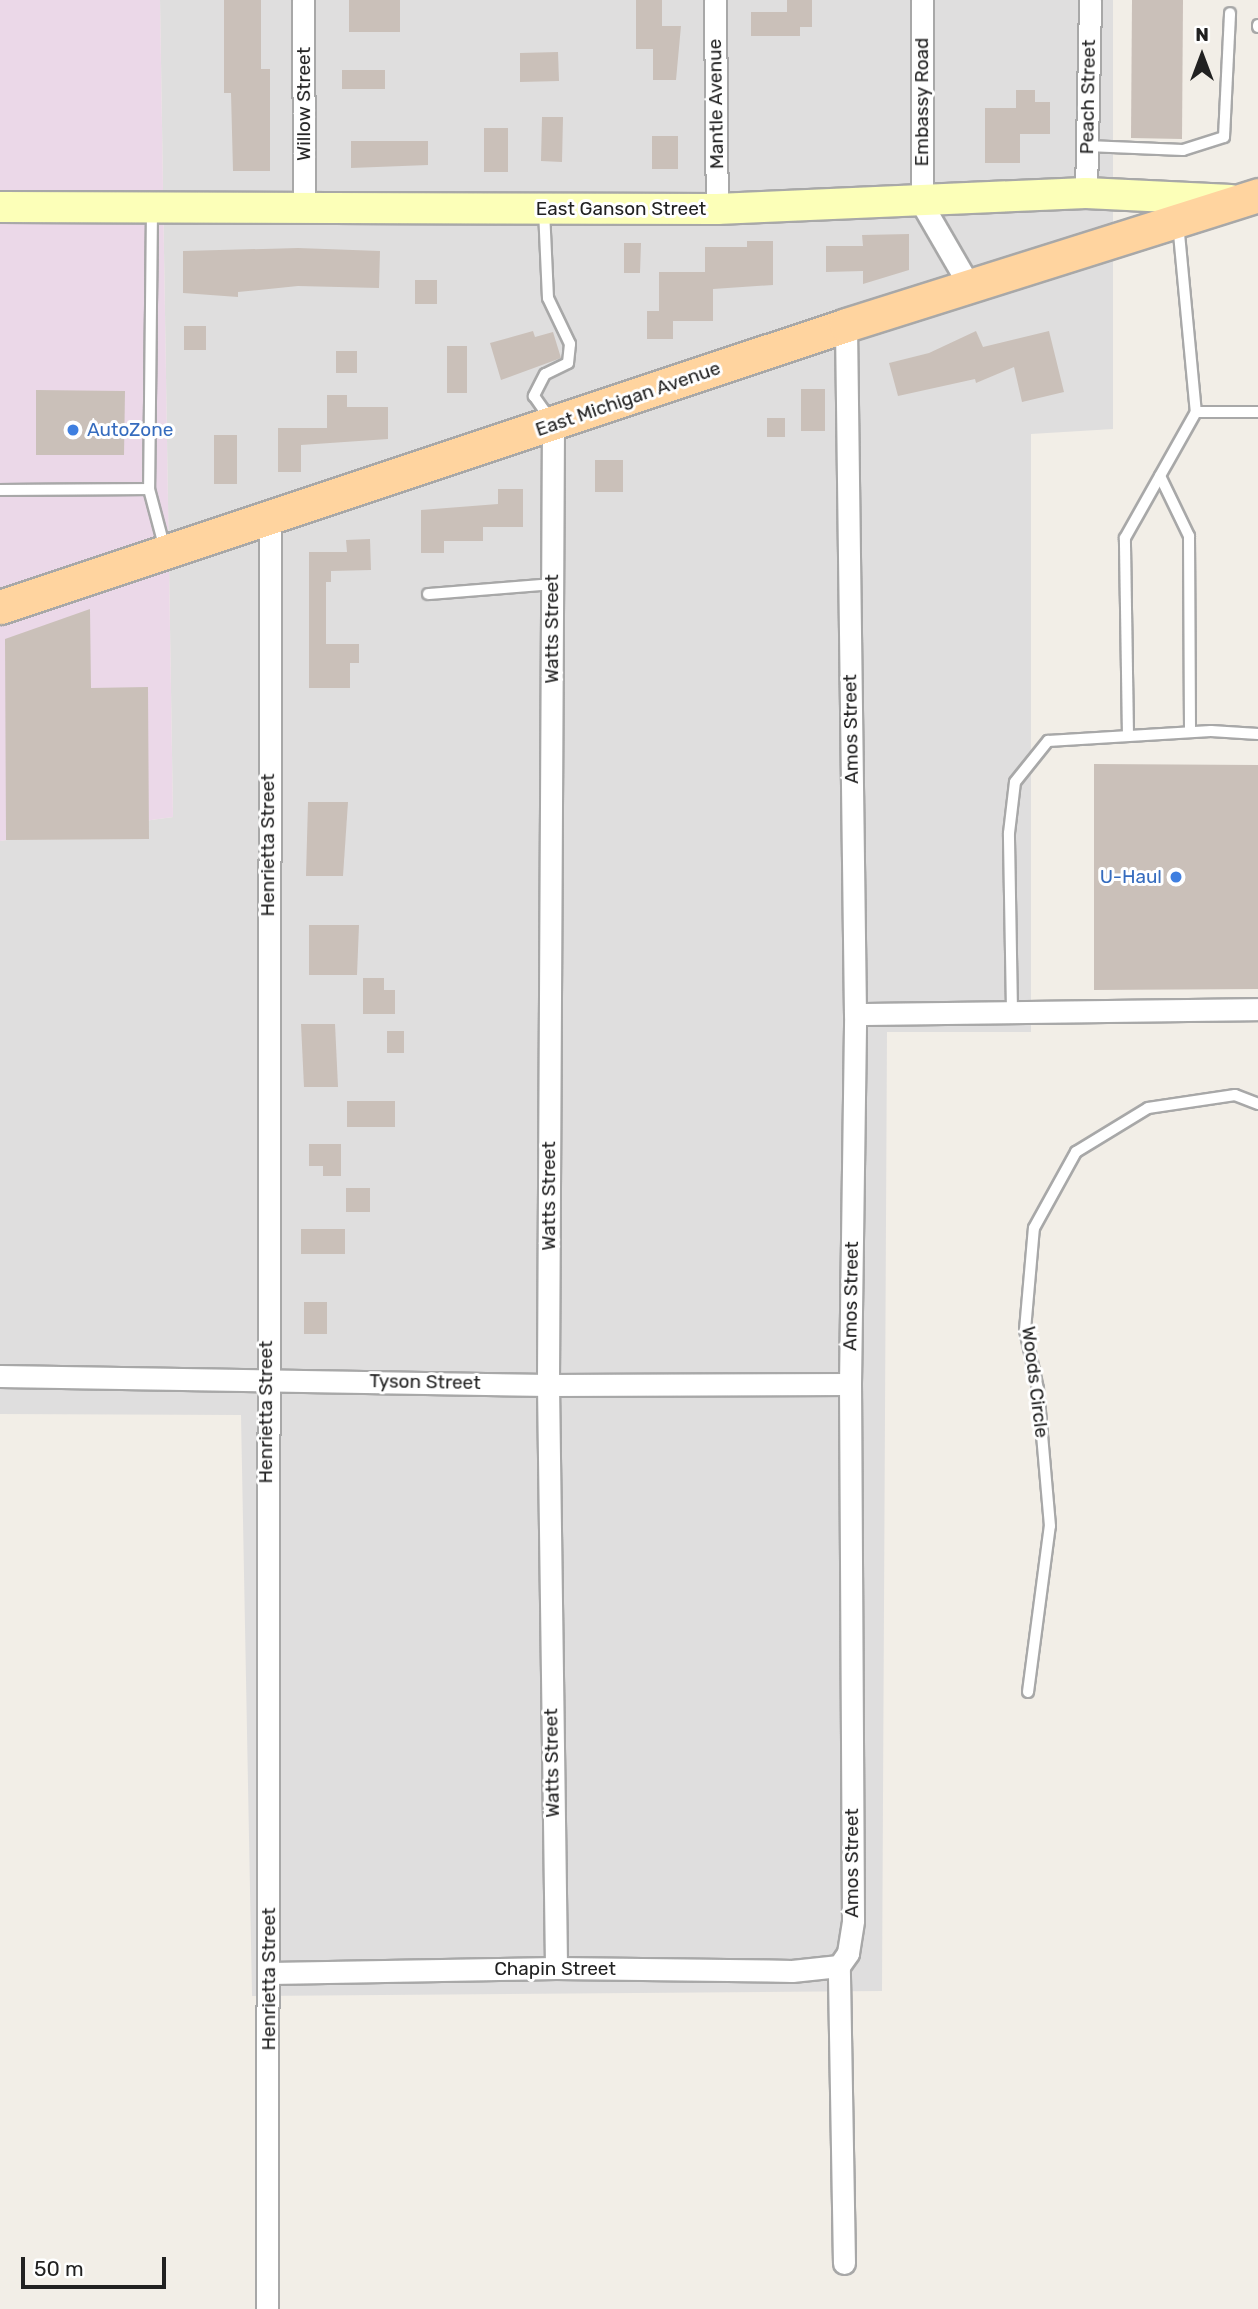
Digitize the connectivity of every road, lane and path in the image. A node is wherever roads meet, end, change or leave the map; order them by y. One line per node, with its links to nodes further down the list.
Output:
1 (303, 0): 12 (street, Willow Street)
2 (715, 0): 14 (street, Mantle Avenue)
3 (922, 0): 9 (street, Embassy Road)
4 (1090, 0): 6 (street, Peach Street)
5 (1230, 13): 6 (lane)
6 (1087, 146): 7 (street, Peach Street)
7 (1086, 193): 8 (street, East Ganson Street); 9 (street, East Ganson Street)
8 (1250, 198): 15 (main road, East Michigan Avenue)
9 (922, 204): 14 (street, East Ganson Street); 16 (street)
10 (0, 207): 11 (street, East Ganson Street)
11 (152, 207): 12 (street, East Ganson Street); 22 (lane)
12 (304, 208): 13 (street, East Ganson Street)
13 (544, 208): 14 (street, East Ganson Street); 20 (lane)
14 (717, 209)
15 (1177, 220): 16 (main road, East Michigan Avenue); 18 (lane)
16 (969, 285): 17 (main road, East Michigan Avenue)
17 (846, 325): 20 (main road, East Michigan Avenue); 34 (street, Amos Street)
18 (1196, 412): 19 (lane); 21 (lane)
19 (1258, 412)
20 (553, 424): 24 (main road, East Michigan Avenue); 26 (street, Watts Street)
21 (1160, 476): 29 (lane); 31 (lane)
22 (149, 489): 23 (lane); 25 (lane)
23 (0, 490)
24 (270, 515): 25 (main road, East Michigan Avenue); 37 (street, Henrietta Street)
25 (165, 551): 28 (main road, East Michigan Avenue)
26 (552, 584): 27 (lane); 39 (street, Watts Street)
27 (428, 594)
28 (0, 607)
29 (1190, 732): 30 (lane); 31 (lane)
30 (1258, 734)
31 (1128, 736): 33 (lane)
32 (1258, 1009): 33 (street)
33 (1012, 1011): 34 (street)
34 (855, 1014): 38 (street, Amos Street)
35 (1258, 1104): 40 (lane, Woods Circle)
36 (0, 1376): 37 (street, Tyson Street)
37 (265, 1378): 39 (street, Tyson Street); 43 (street, Henrietta Street)
38 (850, 1384): 39 (street, Tyson Street); 41 (street, Amos Street)
39 (548, 1385): 42 (street, Watts Street)
40 (1028, 1692)
41 (839, 1966): 42 (street, Chapin Street); 44 (street, Amos Street)
42 (556, 1968): 43 (street, Chapin Street)
43 (270, 1973): 45 (street, Henrietta Street)
44 (844, 2263)
45 (267, 2309)

